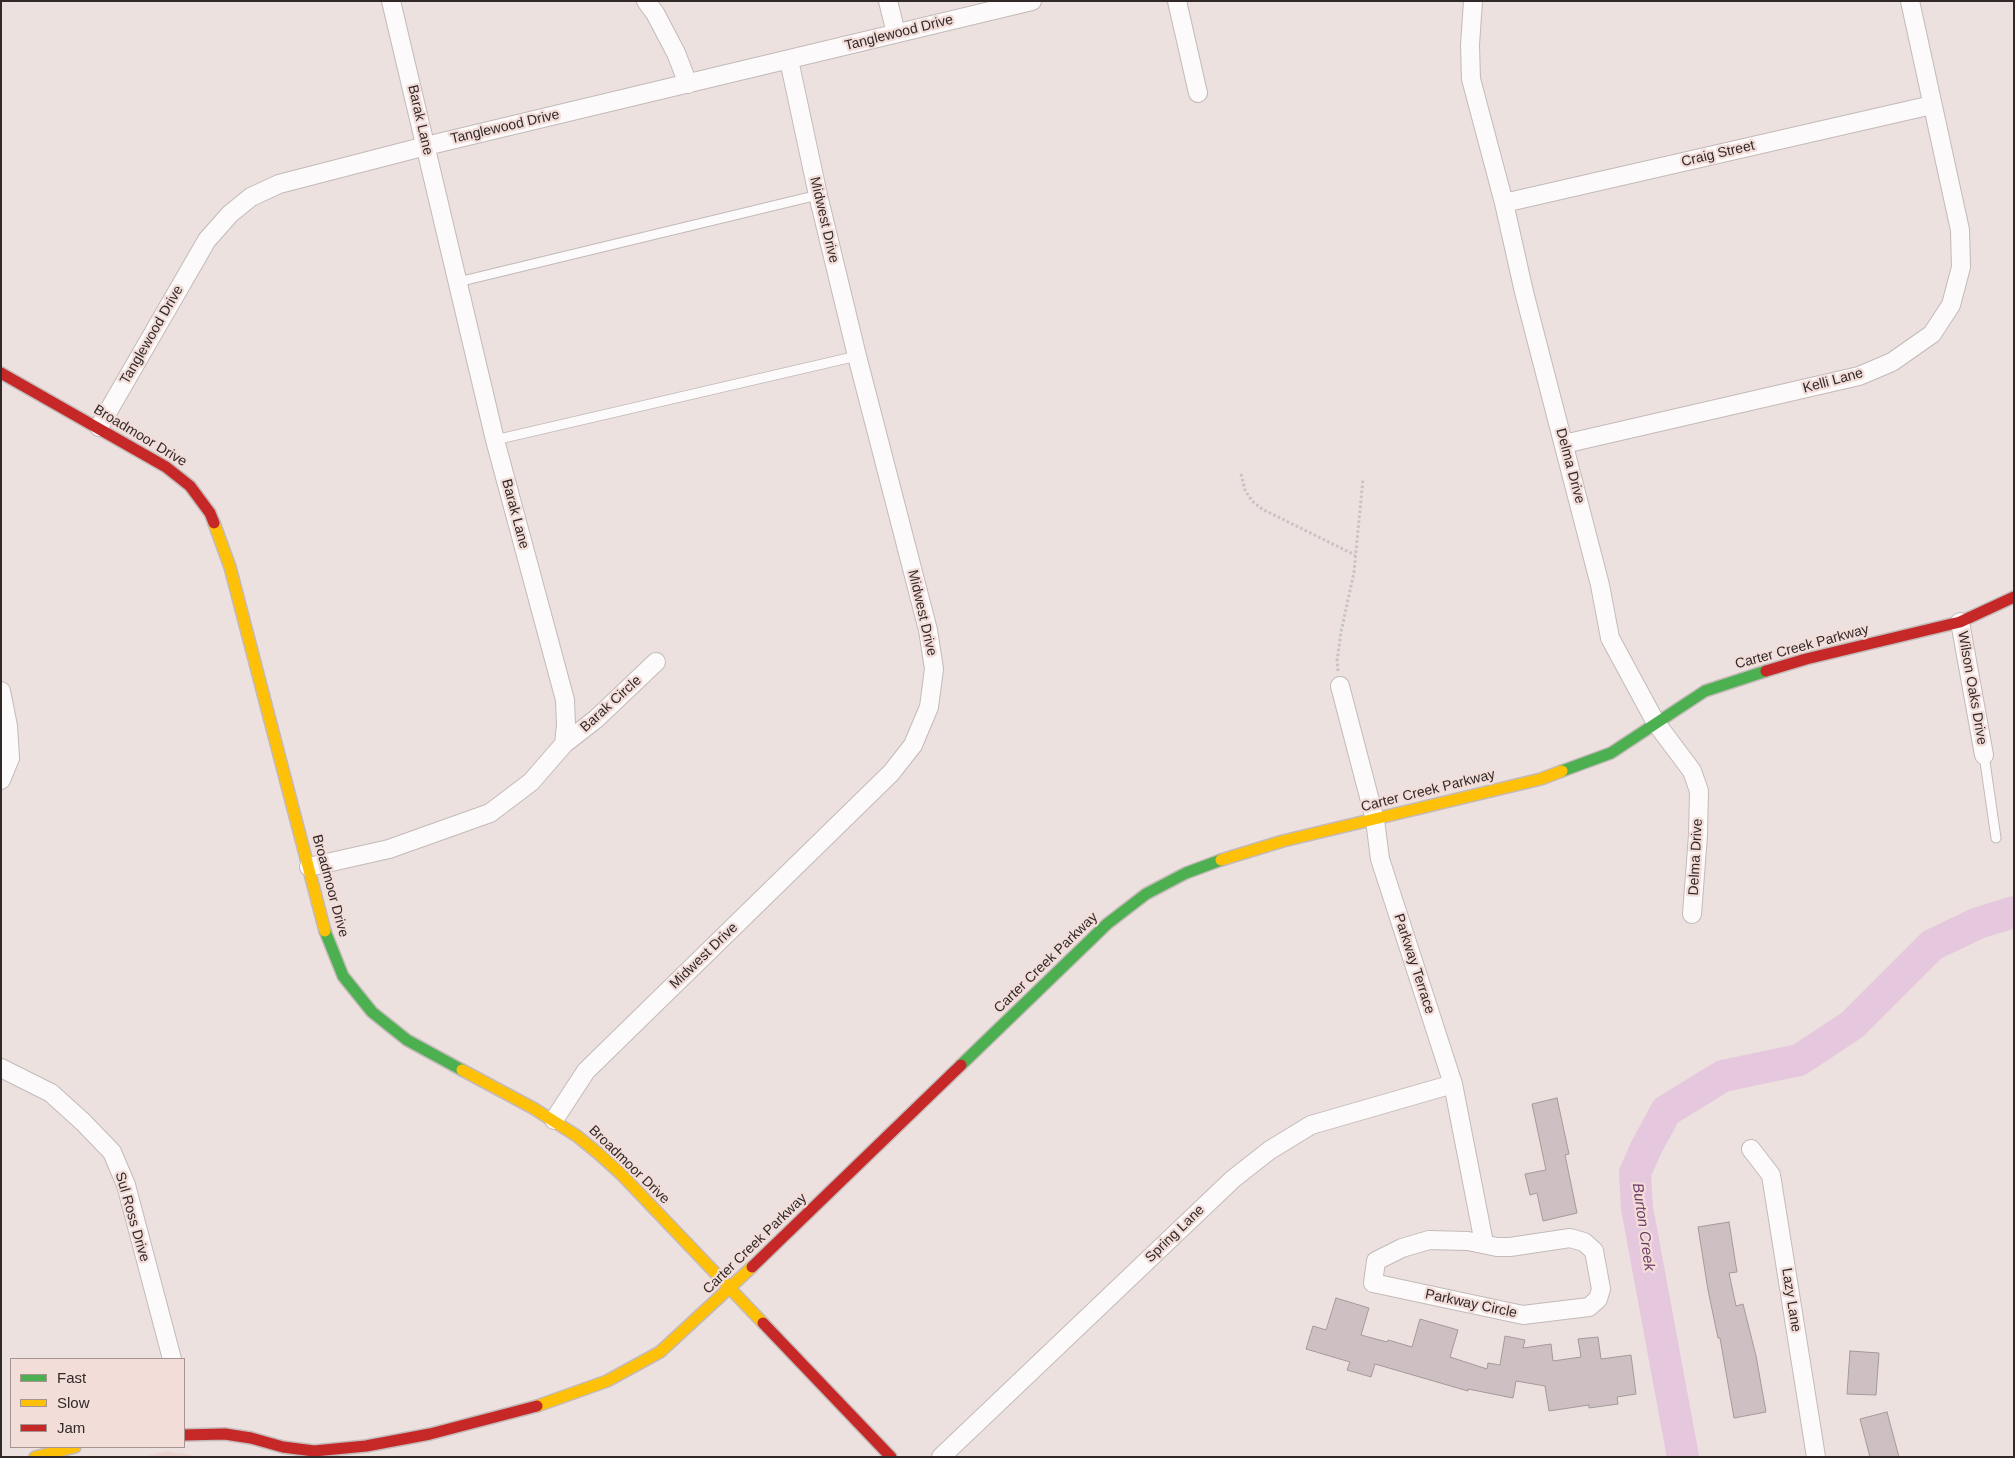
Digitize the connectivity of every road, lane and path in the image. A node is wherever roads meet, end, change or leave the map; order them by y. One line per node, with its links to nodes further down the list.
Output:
1 (391, 1): 13 (street, Barak Lane)
2 (646, 1): 10 (street)
3 (888, 1): 8 (street)
4 (1032, 1): 8 (street, Tanglewood Drive)
5 (1176, 1): 11 (street)
6 (1473, 1): 15 (street, Delma Drive)
7 (1910, 1): 12 (street, Kelli Lane)
8 (896, 33): 9 (street, Tanglewood Drive)
9 (789, 60): 10 (street, Tanglewood Drive); 14 (street, Midwest Drive)
10 (688, 84): 13 (street, Tanglewood Drive)
11 (1198, 93)
12 (1932, 105): 15 (street, Craig Street); 21 (street, Kelli Lane)
13 (426, 146): 16 (street, Barak Lane); 19 (street, Tanglewood Drive)
14 (818, 195): 16 (lane); 17 (street, Midwest Drive)
15 (1504, 203): 21 (street, Delma Drive)
16 (458, 282): 20 (street, Barak Lane)
17 (857, 356): 20 (lane); 40 (street, Midwest Drive)
18 (1, 373): 19 (street, Broadmoor Drive)
19 (99, 427): 36 (street, Broadmoor Drive)
20 (495, 440): 31 (street, Barak Lane)
21 (1564, 444): 30 (street, Delma Drive)
22 (1241, 474): 24 (path)
23 (1363, 479): 24 (path)
24 (1355, 554): 28 (path)
25 (2014, 597): 26 (street, Carter Creek Parkway)
26 (1960, 622): 30 (street, Carter Creek Parkway); 32 (street, Wilson Oaks Drive)
27 (656, 662): 31 (street, Barak Circle)
28 (1340, 686): 34 (street, Parkway Terrace)
29 (1, 691): 33 (street)
30 (1656, 723): 34 (street, Carter Creek Parkway); 37 (street, Delma Drive)
31 (564, 744): 36 (street)
32 (1984, 755): 35 (lane)
33 (1, 780)
34 (1374, 820): 39 (street, Parkway Terrace); 43 (street, Carter Creek Parkway)
35 (1996, 838)
36 (309, 867): 40 (street, Broadmoor Drive)
37 (1692, 914)
38 (1, 1068): 44 (street, Sul Ross Drive)
39 (1452, 1084): 42 (street, Parkway Terrace); 49 (street, Spring Lane)
40 (554, 1120): 43 (street, Broadmoor Drive)
41 (1751, 1149): 50 (street, Lazy Lane)
42 (1484, 1243): 42 (street, Parkway Circle)
43 (730, 1289): 45 (street, Carter Creek Parkway); 48 (street, Broadmoor Drive)
44 (172, 1358)
45 (185, 1435)
46 (71, 1448): 47 (street)
47 (35, 1457)
48 (891, 1457)
49 (941, 1457)
50 (1816, 1457)

